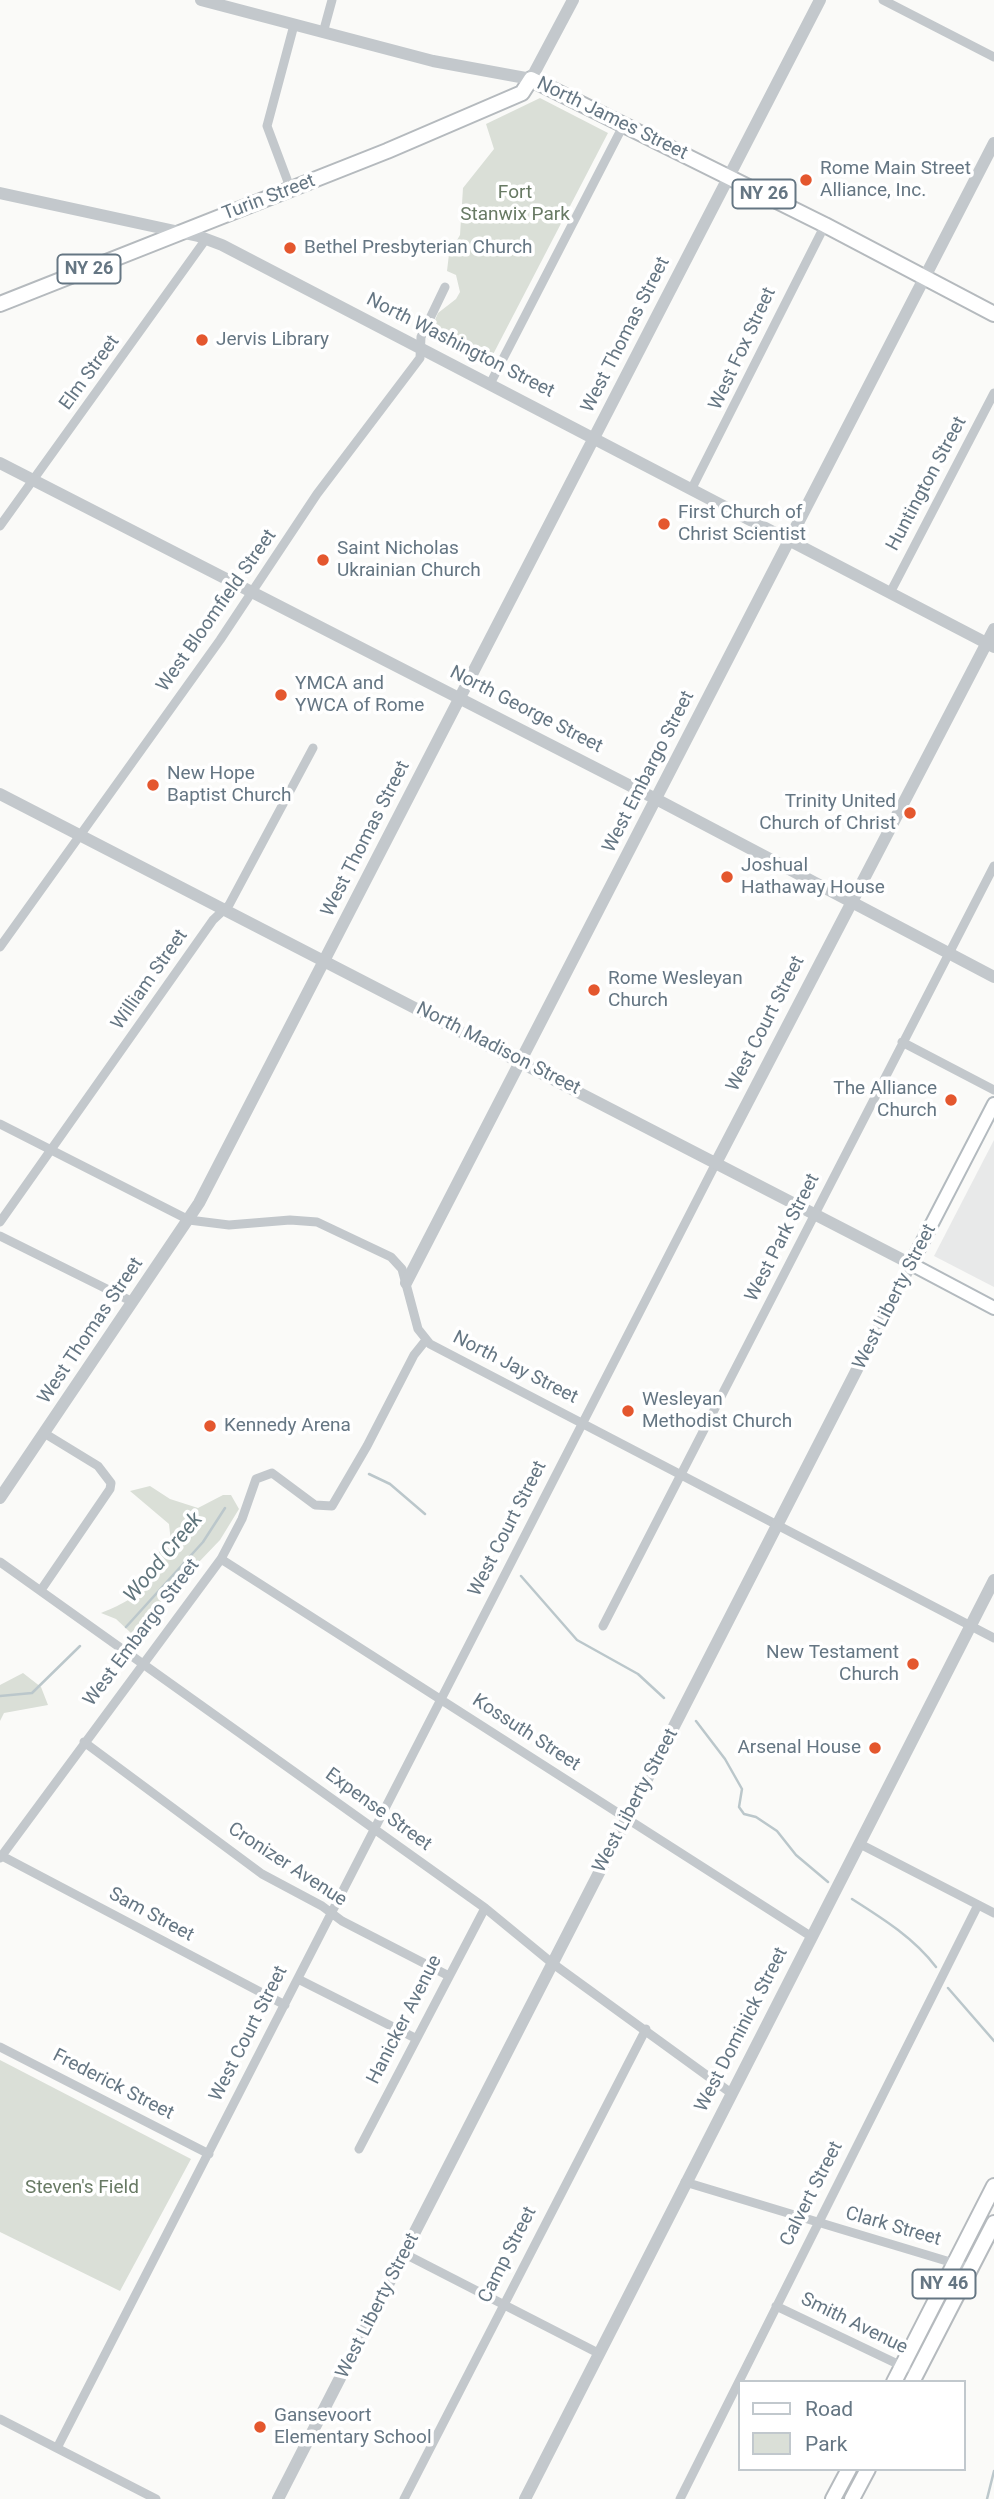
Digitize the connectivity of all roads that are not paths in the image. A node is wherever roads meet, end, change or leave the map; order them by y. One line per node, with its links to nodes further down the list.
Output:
1 (201, 0): 6 (street, North James Street)
2 (332, 0): 7 (street)
3 (573, 0): 9 (street)
4 (820, 0): 12 (street, West Thomas Street)
5 (883, 0): 8 (street)
6 (294, 25): 7 (street, North James Street); 13 (street)
7 (323, 33): 9 (street, North James Street)
8 (994, 57)
9 (531, 79): 10 (main road, North James Street / NY 26); 13 (main road, Turin Street / NY 26)
10 (624, 124): 12 (main road, North James Street / NY 26); 23 (street)
11 (994, 143): 18 (street, West Embargo Street)
12 (729, 176): 15 (main road, North James Street / NY 26); 25 (street, West Thomas Street)
13 (291, 190): 16 (main road, Turin Street / NY 26)
14 (0, 193): 16 (street, North Washington Street)
15 (825, 225): 18 (main road, North James Street / NY 26); 28 (street, West Fox Street)
16 (177, 233): 17 (street, North Washington Street); 20 (main road, Turin Street / NY 26)
17 (206, 239): 22 (street, North Washington Street); 27 (street, Elm Street)
18 (923, 276): 21 (main road, North James Street / NY 26); 30 (street, West Embargo Street)
19 (445, 287): 22 (street, West Bloomfield Street)
20 (0, 304)
21 (994, 314)
22 (422, 349): 23 (street, North Washington Street); 32 (street, West Bloomfield Street)
23 (489, 384): 25 (street, North Washington Street)
24 (994, 393): 31 (street, Huntington Street)
25 (595, 437): 28 (street, North Washington Street); 35 (street, West Thomas Street)
26 (0, 463): 27 (street, North George Street)
27 (34, 480): 29 (street, Elm Street); 32 (street, North George Street)
28 (692, 488): 30 (street, North Washington Street)
29 (0, 526)
30 (790, 538): 31 (street, North Washington Street); 38 (street, West Embargo Street)
31 (891, 591): 34 (street, North Washington Street)
32 (253, 592): 35 (street, North George Street); 39 (street, West Bloomfield Street)
33 (994, 629): 34 (street, West Court Street)
34 (990, 645): 41 (street, West Court Street)
35 (460, 698): 38 (street, North George Street); 45 (street, West Thomas Street)
36 (313, 748): 42 (street, William Street)
37 (0, 794): 39 (street, North Madison Street)
38 (656, 799): 41 (street, North George Street); 48 (street, West Embargo Street)
39 (79, 835): 42 (street, North Madison Street); 43 (street, West Bloomfield Street)
40 (994, 866): 44 (street, West Park Street)
41 (851, 902): 44 (street, North George Street); 53 (street, West Court Street)
42 (225, 908): 45 (street, North Madison Street); 52 (street, William Street)
43 (0, 947)
44 (947, 953): 46 (street, North George Street); 47 (street, West Park Street)
45 (326, 960): 48 (street, North Madison Street); 55 (street, West Thomas Street)
46 (994, 977)
47 (902, 1042): 49 (street); 54 (street, West Park Street)
48 (522, 1061): 53 (street, North Madison Street); 59 (street, West Embargo Street)
49 (994, 1090)
50 (994, 1104): 58 (main road, West Liberty Street)
51 (0, 1124): 52 (street, North Jay Street)
52 (52, 1151): 55 (street, North Jay Street); 56 (street, William Street)
53 (716, 1163): 54 (street, North Madison Street); 63 (street, West Court Street)
54 (816, 1213): 58 (street, North Madison Street); 65 (street, West Park Street)
55 (189, 1220): 59 (street, North Jay Street); 60 (street, West Thomas Street)
56 (0, 1222)
57 (0, 1236): 60 (street)
58 (911, 1264): 61 (main road, North Madison Street); 67 (street, West Liberty Street)
59 (406, 1283): 62 (street, North Jay Street)
60 (134, 1302): 64 (street, West Thomas Street)
61 (994, 1307)
62 (426, 1340): 63 (street, North Jay Street); 68 (street, West Embargo Street)
63 (584, 1423): 65 (street, North Jay Street); 76 (street, West Court Street)
64 (44, 1433): 66 (street, West Thomas Street); 71 (street)
65 (681, 1474): 67 (street, North Jay Street); 72 (street, West Park Street)
66 (0, 1498)
67 (776, 1527): 73 (street, North Jay Street); 78 (street, West Liberty Street)
68 (221, 1559): 75 (street, West Embargo Street); 76 (street, Kossuth Street)
69 (0, 1562): 71 (street, Expense Street)
70 (994, 1580): 73 (street, West Dominick Street)
71 (41, 1590): 75 (street, Expense Street)
72 (603, 1626)
73 (970, 1626): 74 (street, North Jay Street); 80 (street, West Dominick Street)
74 (994, 1639)
75 (144, 1663): 77 (street, West Embargo Street); 79 (street, Expense Street)
76 (442, 1699): 78 (street, Kossuth Street); 79 (street, West Court Street)
77 (84, 1742): 81 (street, West Embargo Street); 84 (street, Cronizer Avenue)
78 (625, 1819): 86 (street, Kossuth Street); 87 (street, West Liberty Street)
79 (374, 1829): 83 (street, Expense Street); 84 (street, West Court Street)
80 (860, 1844): 82 (street); 86 (street, West Dominick Street)
81 (0, 1856): 90 (street, Sam Street)
82 (978, 1905): 85 (street); 99 (street, Calvert Street)
83 (485, 1908): 87 (street, Expense Street); 88 (street, Hanicker Avenue)
84 (332, 1913): 88 (street, Cronizer Avenue); 89 (street, West Court Street)
85 (994, 1913)
86 (813, 1937): 94 (street, West Dominick Street)
87 (552, 1963): 91 (street, Expense Street); 101 (street, West Liberty Street)
88 (447, 1975): 92 (street, Hanicker Avenue)
89 (298, 1979): 90 (street, West Court Street); 92 (street)
90 (285, 2005): 96 (street, West Court Street)
91 (646, 2029): 94 (street, Expense Street); 104 (street, Camp Street)
92 (415, 2038): 95 (street, Hanicker Avenue)
93 (0, 2047): 96 (street, Frederick Street)
94 (731, 2093): 97 (street, West Dominick Street)
95 (359, 2149)
96 (209, 2154): 113 (street, West Court Street)
97 (685, 2182): 99 (street, Clark Street); 106 (street, West Dominick Street)
98 (994, 2186): 102 (main road, NY 46)
99 (816, 2223): 102 (street, Clark Street); 105 (street, Calvert Street)
100 (994, 2223): 103 (main road, NY 46)
101 (405, 2254): 104 (street); 117 (street, West Liberty Street)
102 (954, 2263): 103 (street, Clark Street); 107 (main road, NY 46)
103 (970, 2269): 108 (main road, NY 46)
104 (503, 2303): 106 (street); 118 (street, Camp Street)
105 (776, 2306): 107 (street, Smith Avenue); 109 (street, Calvert Street)
106 (600, 2354): 119 (street, West Dominick Street)
107 (902, 2366): 108 (street, Smith Avenue); 110 (main road, NY 46)
108 (915, 2377)
109 (739, 2380)
110 (895, 2380)
111 (738, 2382): 120 (street, Calvert Street)
112 (0, 2419): 113 (street)
113 (57, 2448): 116 (street)
114 (848, 2471): 121 (main road)
115 (867, 2471): 122 (main road)
116 (156, 2499)
117 (278, 2499)
118 (404, 2499)
119 (525, 2499)
120 (680, 2499)
121 (833, 2499)
122 (852, 2499)

